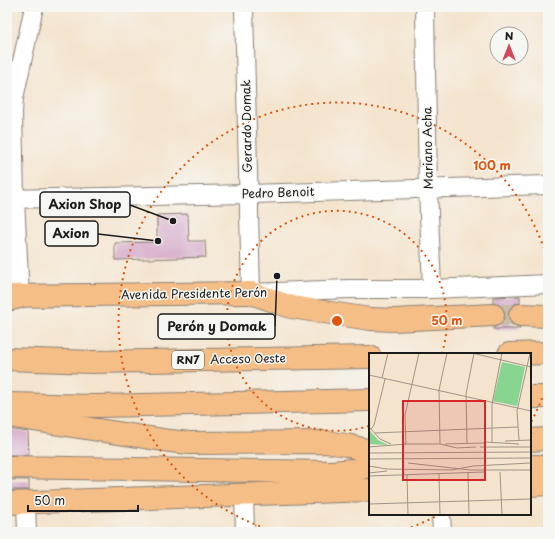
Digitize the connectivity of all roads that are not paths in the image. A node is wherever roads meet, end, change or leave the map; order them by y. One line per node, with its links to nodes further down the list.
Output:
1 (34, 7): 7 (street)
2 (244, 7): 6 (street, Gerardo Domak)
3 (425, 7): 5 (street, Mariano Acha)
4 (548, 185): 5 (street, Pedro Benoit)
5 (428, 188): 6 (street, Pedro Benoit); 9 (street, Mariano Acha)
6 (248, 194): 7 (street, Pedro Benoit); 10 (street, Gerardo Domak)
7 (11, 199): 11 (street)
8 (548, 284): 9 (street, Avenida Presidente Perón)
9 (432, 289): 10 (street, Avenida Presidente Perón)
10 (251, 294): 11 (main road, Avenida Presidente Perón); 12 (main road)
11 (11, 298)
12 (493, 315)
13 (520, 315): 14 (main road)
14 (548, 316)
15 (531, 353): 16 (main road)
16 (548, 353)
17 (369, 357): 18 (main road, Acceso Oeste / RN7)
18 (7, 359)
19 (548, 397): 20 (main road)
20 (531, 398)
21 (369, 400): 22 (main road)
22 (7, 404)
23 (7, 416): 26 (main road)
24 (548, 439): 25 (main road)
25 (531, 440)
26 (367, 455): 29 (main road)
27 (531, 466): 28 (main road)
28 (548, 466)
29 (10, 467)
30 (548, 484): 31 (main road)
31 (531, 485)
32 (369, 490): 33 (main road)
33 (244, 495): 34 (main road); 37 (street)
34 (16, 503): 36 (street)
35 (441, 515): 38 (street)
36 (27, 532)
37 (245, 532)
38 (442, 532)

